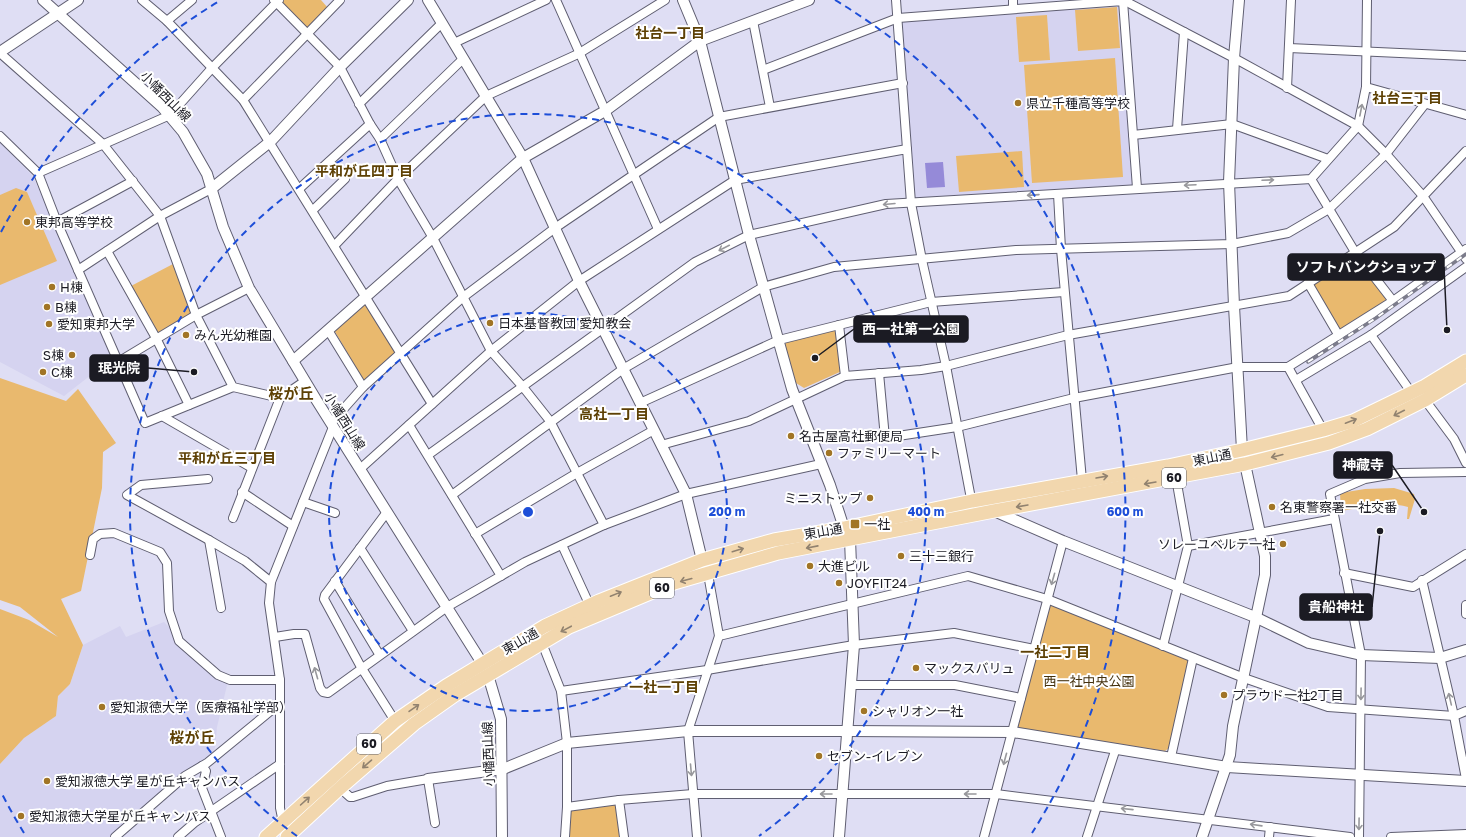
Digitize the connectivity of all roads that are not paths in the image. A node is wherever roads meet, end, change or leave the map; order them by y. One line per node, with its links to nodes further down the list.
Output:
1 (43, 0): 21 (street, 小幡西山線)
2 (78, 0): 21 (street)
3 (142, 0): 23 (street)
4 (192, 0): 23 (street)
5 (340, 0): 27 (street)
6 (408, 0): 37 (street)
7 (428, 0): 25 (street)
8 (546, 0): 29 (street)
9 (556, 0): 33 (street)
10 (665, 0): 33 (street)
11 (683, 0): 28 (street)
12 (896, 0): 22 (street)
13 (1013, 0): 20 (street)
14 (1123, 0): 20 (street); 26 (street); 56 (street)
15 (1239, 0): 35 (street)
16 (1291, 0): 30 (street)
17 (1367, 0): 32 (street)
18 (276, 1): 27 (street); 38 (street)
19 (802, 1): 24 (street)
20 (1013, 9): 22 (street)
21 (58, 14): 31 (street); 49 (street, 小幡西山線)
22 (898, 18): 39 (street); 40 (street)
23 (167, 21): 38 (street)
24 (753, 21): 28 (street); 39 (street)
25 (442, 23): 29 (street); 45 (street)
26 (1184, 32): 35 (street); 55 (street)
27 (307, 34): 37 (street); 44 (street)
28 (700, 41): 48 (street); 51 (street)
29 (454, 43): 36 (street)
30 (1289, 48): 32 (street); 42 (street)
31 (0, 52): 60 (street)
32 (1366, 52): 34 (street); 41 (street)
33 (578, 54): 43 (street); 48 (street)
34 (1466, 56)
35 (1234, 58): 42 (street); 53 (street)
36 (463, 59): 43 (street); 58 (street)
37 (340, 67): 45 (street); 59 (street)
38 (212, 68): 44 (street); 49 (street)
39 (763, 70): 47 (street)
40 (903, 83): 47 (street); 61 (street)
41 (1366, 87): 46 (street); 54 (street, one-way to 41)
42 (1287, 88): 54 (street)
43 (486, 96): 64 (street); 69 (street)
44 (243, 100): 59 (street)
45 (360, 104): 52 (street)
46 (1425, 104): 50 (street); 63 (street)
47 (770, 107): 51 (street)
48 (605, 112): 64 (street); 68 (street)
49 (170, 115): 60 (street); 76 (street, 小幡西山線)
50 (1466, 115)
51 (719, 117): 68 (street); 71 (street)
52 (370, 124): 58 (street); 66 (street)
53 (1232, 124): 55 (street); 65 (street); 73 (street)
54 (1358, 126): 63 (street); 65 (street)
55 (1176, 129): 56 (street)
56 (1133, 135): 75 (street)
57 (0, 136): 67 (street)
58 (380, 139): 69 (street)
59 (271, 142): 74 (street); 76 (street)
60 (103, 144): 67 (street); 72 (street)
61 (908, 149): 71 (street); 79 (street)
62 (1466, 151): 78 (street)
63 (1386, 154): 78 (street); 80 (street)
64 (523, 158): 84 (street); 87 (street)
65 (1328, 159): 70 (street)
66 (329, 162): 74 (street); 81 (street)
67 (38, 173): 83 (street)
68 (634, 175): 84 (street); 85 (street)
69 (398, 179): 87 (street); 89 (street)
70 (1311, 179): 73 (street, one-way to 70); 80 (street)
71 (735, 180): 85 (street); 86 (street)
72 (133, 181): 82 (street); 83 (street)
73 (1229, 182): 75 (street, one-way to 75); 88 (street)
74 (300, 188): 81 (street)
75 (1137, 188): 77 (street)
76 (211, 189): 82 (street); 100 (street, 小幡西山線)
77 (1058, 194): 79 (street, one-way to 79); 90 (street)
78 (1423, 196): 92 (street); 93 (street)
79 (911, 203): 86 (street, one-way to 86); 94 (street)
80 (1329, 209): 88 (street); 92 (street)
81 (313, 210): 89 (street)
82 (160, 216): 91 (street); 107 (street)
83 (57, 222): 96 (street)
84 (555, 228): 97 (street); 103 (street)
85 (658, 229): 97 (street)
86 (749, 235): 99 (street); 109 (street, one-way to 109)
87 (433, 238): 102 (street); 103 (street)
88 (1232, 244): 90 (street); 106 (street)
89 (334, 246): 102 (street)
90 (1061, 249): 94 (street); 101 (street)
91 (107, 251): 96 (street); 114 (street)
92 (1355, 252): 98 (street); 104 (street)
93 (1464, 254): 104 (street)
94 (922, 260): 99 (street); 105 (street)
95 (1466, 267): 112 (street)
96 (78, 270): 121 (street)
97 (579, 281): 109 (street); 116 (street)
98 (1308, 283): 106 (street); 113 (street)
99 (763, 287): 115 (street); 125 (street)
100 (249, 288): 107 (street); 119 (street, 小幡西山線)
101 (1064, 292): 105 (street); 111 (street)
102 (366, 296): 110 (street); 117 (street)
103 (462, 298): 116 (street); 117 (street)
104 (1393, 301): 113 (street)
105 (932, 302): 108 (street); 122 (street)
106 (1234, 306): 111 (street); 123 (street)
107 (196, 315): 114 (street); 132 (street)
108 (839, 325): 115 (street); 127 (street)
109 (603, 327): 125 (street); 134 (street)
110 (328, 330): 119 (street); 133 (street)
111 (1068, 335): 122 (street); 137 (street)
112 (1371, 335): 129 (street); 135 (street)
113 (1339, 336): 124 (street)
114 (156, 338): 121 (street); 142 (street)
115 (778, 340): 138 (street); 140 (street)
116 (491, 351): 134 (street); 141 (street)
117 (401, 353): 133 (street); 141 (street)
118 (1466, 355): 131 (main road, 60)
119 (293, 360): 130 (street, 小幡西山線)
120 (1466, 361): 131 (main road, 東山通 / 60)
121 (118, 362): 143 (street)
122 (946, 366): 126 (street); 147 (street)
123 (1238, 367): 124 (street); 137 (street); 151 (street)
124 (1288, 367): 129 (street)
125 (623, 369): 140 (street); 144 (street)
126 (879, 373): 127 (street); 147 (street)
127 (845, 376): 138 (street)
128 (1463, 377): 139 (main road, 東山通 / 60)
129 (1296, 380): 149 (street)
130 (305, 381): 136 (street); 145 (street, 小幡西山線)
131 (1425, 386): 135 (main road, 東山通 / 60)
132 (233, 387): 136 (street); 142 (street)
133 (363, 387): 145 (street)
134 (523, 387): 144 (street); 152 (street)
135 (1411, 392): 149 (main road, 東山通 / 60, one-way to 135)
136 (280, 398): 156 (street)
137 (1074, 398): 147 (street); 162 (street)
138 (796, 399): 150 (street); 154 (street)
139 (1425, 400): 153 (street); 155 (main road, 東山通 / 60, one-way to 155)
140 (640, 403): 148 (street)
141 (432, 404): 146 (street)
142 (189, 405): 143 (street)
143 (162, 416): 156 (street)
144 (550, 422): 159 (street); 165 (street)
145 (332, 425): 157 (street, 小幡西山線); 167 (street)
146 (409, 425): 152 (street); 157 (street)
147 (958, 427): 166 (street)
148 (654, 430): 150 (street); 159 (street)
149 (1322, 430): 151 (main road, 東山通 / 60)
150 (661, 445): 164 (street)
151 (1242, 450): 155 (street); 162 (main road, 東山通 / 60, one-way to 151)
152 (428, 455): 165 (street)
153 (1466, 463)
154 (821, 464): 164 (street); 178 (street)
155 (1245, 464): 160 (main road, 東山通 / 60); 176 (street)
156 (252, 468): 163 (street)
157 (360, 469): 169 (street, 小幡西山線)
158 (1466, 472): 173 (street)
159 (577, 473): 174 (street); 177 (street)
160 (1176, 478): 168 (main road, 東山通 / 60, one-way to 168); 182 (street)
161 (208, 479): 179 (street)
162 (1082, 480): 166 (main road, 東山通 / 60)
163 (242, 492): 172 (street); 175 (street)
164 (686, 494): 174 (street); 186 (street)
165 (452, 495): 177 (street)
166 (972, 501): 171 (street); 178 (main road, 東山通 / 60)
167 (303, 502): 170 (street); 175 (street)
168 (994, 511): 171 (main road, 東山通 / 60); 180 (street)
169 (388, 512): 183 (street); 198 (street, 小幡西山線)
170 (335, 513)
171 (974, 515): 178 (main road, 東山通 / 60)
172 (233, 518)
173 (1334, 518): 176 (street); 187 (street)
174 (604, 525): 181 (street)
175 (293, 526): 192 (street)
176 (1260, 533): 182 (street); 201 (street)
177 (475, 534): 189 (street)
178 (847, 534): 186 (main road, 東山通 / 60, one-way to 178); 188 (main road, 東山通 / 60, one-way to 188); 195 (street)
179 (209, 540): 192 (street); 199 (street)
180 (1063, 542): 193 (street); 194 (street, one-way to 194)
181 (562, 544): 189 (street); 197 (street)
182 (1188, 546): 193 (street)
183 (360, 548): 191 (street); 202 (street)
184 (90, 554): 219 (street)
185 (1466, 554): 190 (street)
186 (702, 560): 197 (main road, 東山通 / 60, one-way to 186)
187 (1344, 573): 190 (street); 211 (street)
188 (708, 574): 203 (street); 205 (main road, 東山通 / 60, one-way to 205)
189 (501, 576): 198 (street)
190 (1422, 580): 213 (street)
191 (335, 581): 210 (street); 215 (street)
192 (271, 582): 204 (street)
193 (1179, 588): 201 (street); 207 (street)
194 (1047, 599): 195 (street); 207 (street); 208 (street)
195 (852, 604): 203 (street); 206 (street)
196 (1466, 605): 200 (street)
197 (590, 606): 214 (main road, 東山通 / 60)
198 (447, 607): 202 (street); 214 (street, 小幡西山線)
199 (221, 608)
200 (1466, 614)
201 (1255, 617): 211 (street); 218 (street)
202 (413, 631): 210 (street)
203 (719, 636): 216 (street)
204 (275, 637): 215 (street, one-way to 204); 219 (street)
205 (542, 643): 217 (main road, 東山通 / 60); 221 (street)
206 (854, 645): 208 (street); 216 (street); 220 (street)
207 (1163, 646): 212 (street)
208 (1034, 649): 222 (street)
209 (1466, 650): 213 (street)
210 (379, 654): 215 (street)
211 (1361, 655): 213 (street); 224 (street, one-way to 224)
212 (1193, 658): 218 (street); 233 (street)
213 (1440, 658): 226 (street, one-way to 213)
214 (482, 663): 217 (street, 小幡西山線); 227 (main road, 東山通 / 60, one-way to 214)
215 (361, 667): 227 (street)
216 (707, 670): 221 (street); 229 (street)
217 (488, 675): 237 (street, 小幡西山線); 241 (main road, 東山通 / 60, one-way to 241)
218 (1244, 678): 224 (street); 236 (street)
219 (280, 680): 223 (street)
220 (851, 685): 222 (street); 228 (street)
221 (561, 691): 231 (street)
222 (1021, 698): 230 (street)
223 (280, 704): 234 (street); 235 (street)
224 (1361, 710): 226 (street); 238 (street)
225 (1466, 711): 226 (street)
226 (1454, 716): 240 (street)
227 (395, 721): 250 (main road, 東山通 / 60, one-way to 227)
228 (848, 730): 229 (street); 230 (street); 243 (street)
229 (688, 731): 231 (street); 242 (street, one-way to 242)
230 (1013, 732): 232 (street); 244 (street, one-way to 244)
231 (566, 743): 237 (street); 246 (street)
232 (1116, 748): 233 (street); 247 (street)
233 (1171, 758): 236 (street)
234 (280, 764): 248 (street); 250 (street)
235 (202, 766): 248 (street); 254 (street)
236 (1227, 767): 238 (street); 249 (street)
237 (503, 769): 239 (street); 259 (street, 小幡西山線)
238 (1361, 775): 240 (street); 269 (street, one-way to 269)
239 (428, 779): 241 (street); 251 (street)
240 (1466, 780)
241 (340, 788): 258 (main road, 東山通 / 60)
242 (693, 794): 243 (street, one-way to 242); 245 (street); 262 (street)
243 (842, 794): 244 (street, one-way to 243); 263 (street)
244 (996, 794): 247 (street); 264 (street)
245 (619, 800): 246 (street); 261 (street)
246 (567, 806): 260 (street)
247 (1097, 806): 249 (street, one-way to 247); 265 (street)
248 (212, 812): 255 (street); 256 (street)
249 (1209, 818): 252 (street, one-way to 249); 266 (street)
250 (282, 821): 257 (main road, 東山通 / 60); 258 (street)
251 (434, 823)
252 (1270, 827): 267 (street); 268 (street)
253 (1466, 834): 270 (street)
254 (115, 837)
255 (178, 837)
256 (222, 837)
257 (266, 837)
258 (287, 837)
259 (502, 837)
260 (565, 837)
261 (624, 837)
262 (698, 837)
263 (839, 837)
264 (984, 837)
265 (1087, 837)
266 (1202, 837)
267 (1269, 837)
268 (1350, 837)
269 (1359, 837)
270 (1391, 837)

